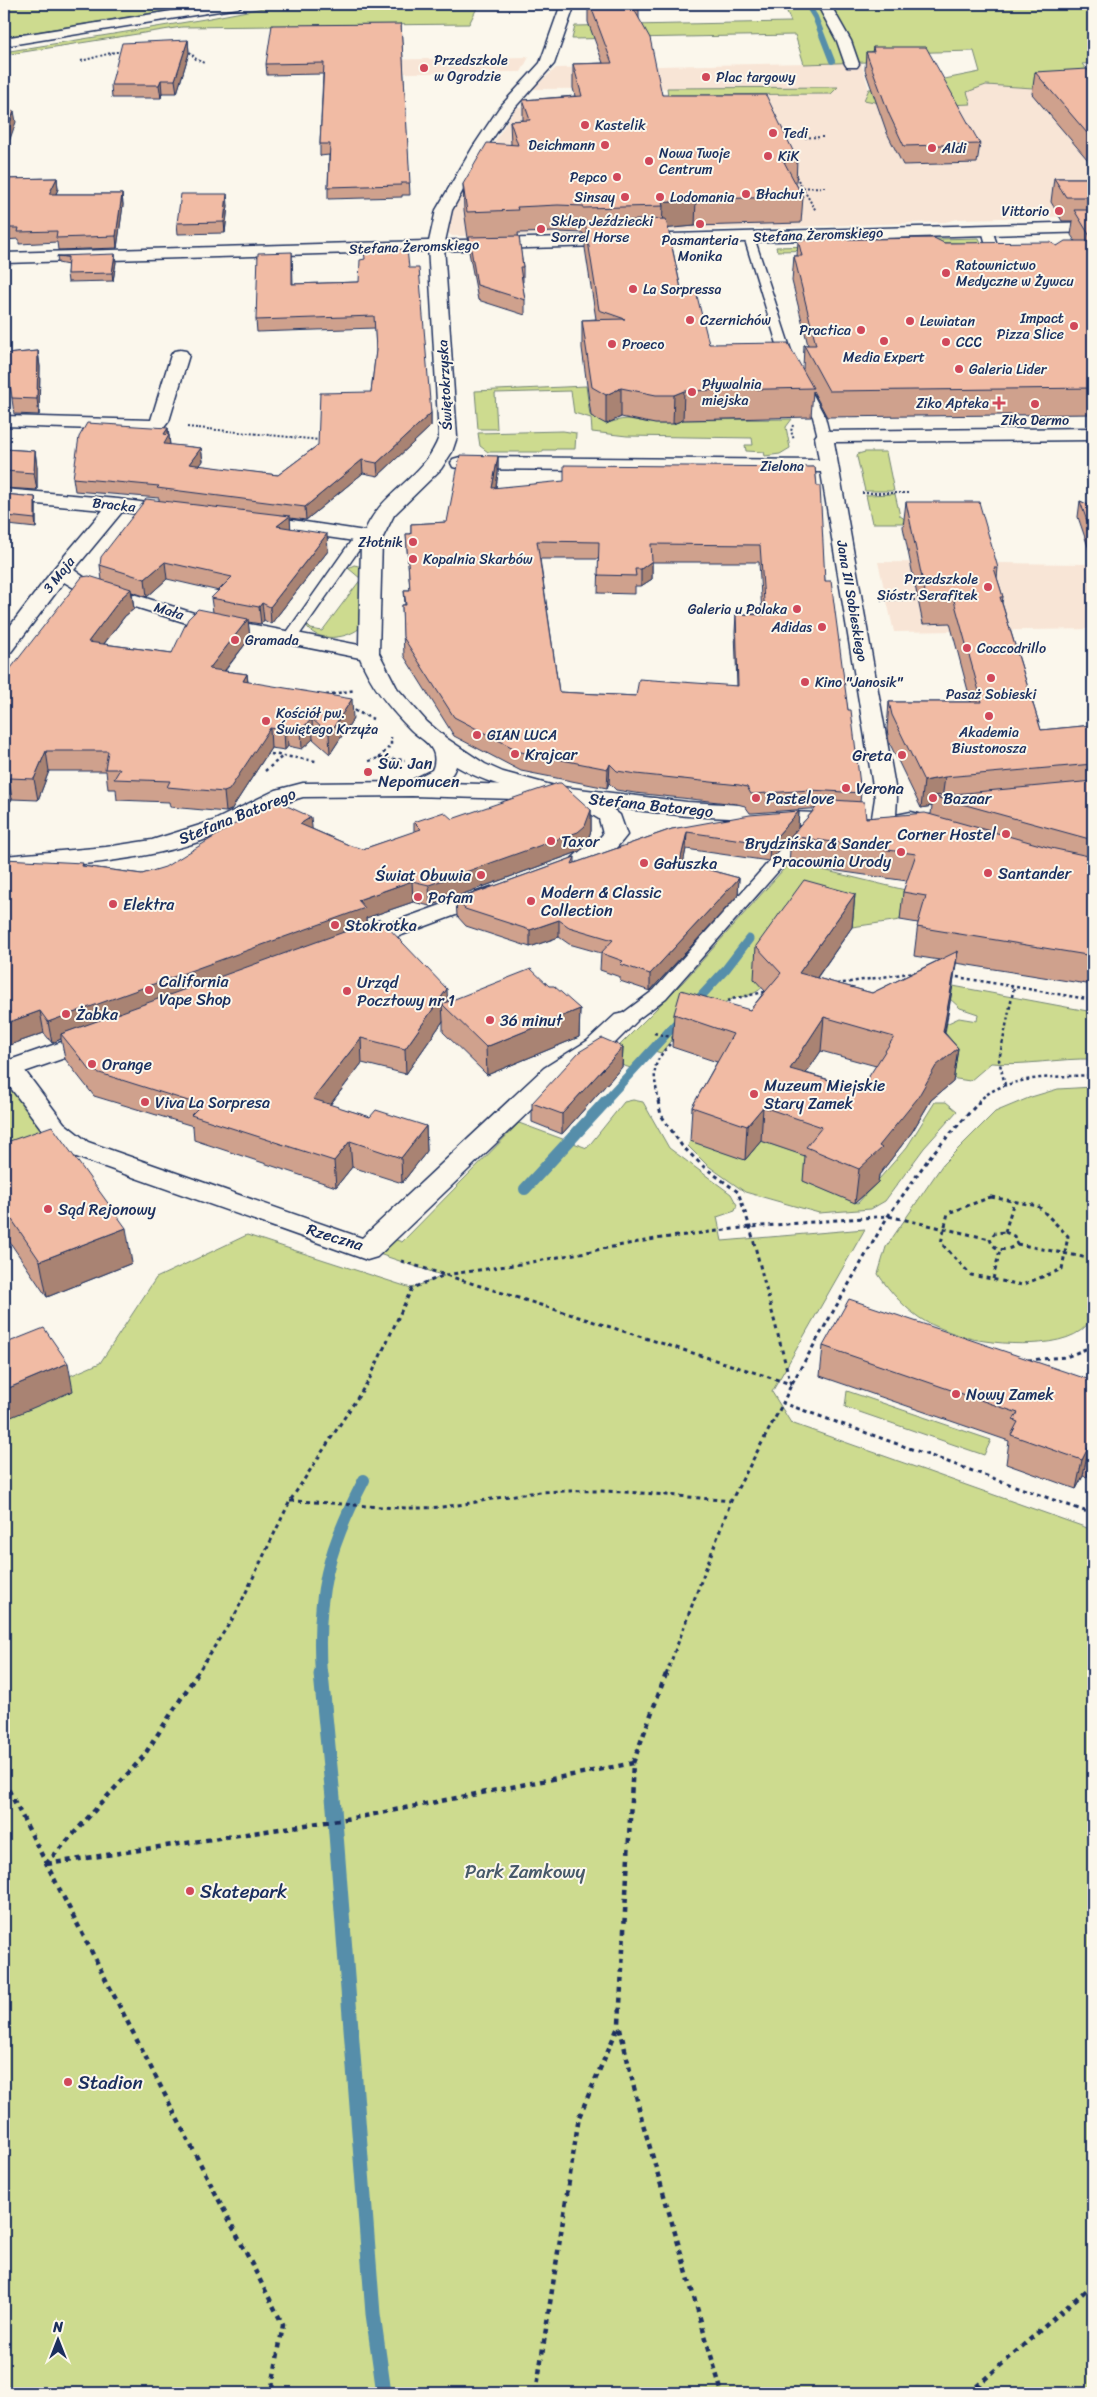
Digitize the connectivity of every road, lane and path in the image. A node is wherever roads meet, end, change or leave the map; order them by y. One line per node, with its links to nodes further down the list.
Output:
1 (238, 4): 4 (street)
2 (568, 4): 24 (street, Świętokrzyska)
3 (824, 4): 11 (street)
4 (4, 42)
5 (187, 49): 8 (path)
6 (127, 52): 9 (path)
7 (182, 52): 8 (path)
8 (191, 52): 10 (path)
9 (81, 61)
10 (204, 63)
11 (852, 64)
12 (824, 137): 13 (path)
13 (780, 138)
14 (791, 168): 16 (path)
15 (791, 175): 16 (path)
16 (795, 175): 19 (path)
17 (825, 187): 19 (path)
18 (794, 188): 19 (path)
19 (803, 188): 20 (path)
20 (817, 213)
21 (1093, 227): 22 (street, Stefana Żeromskiego)
22 (987, 230): 23 (street, Stefana Żeromskiego); 26 (lane)
23 (749, 237): 24 (street, Stefana Żeromskiego); 32 (lane)
24 (436, 246): 25 (street, Stefana Żeromskiego); 35 (street, Świętokrzyska)
25 (4, 258)
26 (977, 260)
27 (180, 355): 30 (street)
28 (4, 421): 30 (street)
29 (796, 421): 34 (path)
30 (156, 426): 33 (path)
31 (1093, 434): 32 (street)
32 (824, 437): 36 (street, Zielona)
33 (324, 440)
34 (795, 445)
35 (438, 462): 36 (street, Zielona); 43 (street, Świętokrzyska)
36 (829, 466): 46 (street, Jana III Sobieskiego)
37 (857, 493): 38 (path)
38 (909, 493)
39 (4, 495): 40 (street, Bracka)
40 (118, 505): 41 (street, Bracka); 44 (street, 3 Maja)
41 (196, 514)
42 (234, 518): 43 (street)
43 (366, 538): 47 (lane); 49 (street, Świętokrzyska)
44 (62, 571): 47 (street, Mała); 48 (street, 3 Maja)
45 (917, 600): 46 (path)
46 (855, 616): 61 (street, Jana III Sobieskiego)
47 (290, 638): 49 (street, Mała)
48 (4, 648)
49 (369, 653): 53 (street, Świętokrzyska)
50 (346, 708): 51 (path)
51 (377, 722)
52 (387, 731): 55 (path)
53 (442, 747): 55 (path); 58 (street); 59 (street, Świętokrzyska)
54 (265, 753): 56 (path)
55 (379, 758): 57 (path)
56 (317, 762)
57 (365, 762)
58 (412, 789): 59 (street, Stefana Batorego); 65 (street, Stefana Batorego)
59 (564, 795): 60 (street, Stefana Batorego); 64 (street)
60 (806, 818): 61 (street); 63 (street); 75 (lane)
61 (883, 824): 62 (street)
62 (932, 825)
63 (688, 832)
64 (637, 844)
65 (4, 863)
66 (508, 888): 67 (street)
67 (330, 953)
68 (920, 972): 70 (path)
69 (948, 976): 71 (path)
70 (831, 985)
71 (1014, 987): 73 (path); 82 (path)
72 (776, 991): 74 (path)
73 (1093, 1000)
74 (717, 1006)
75 (624, 1021): 90 (street, Rzeczna)
76 (124, 1028): 80 (street)
77 (682, 1032): 79 (path)
78 (656, 1033): 79 (path)
79 (674, 1038): 85 (path)
80 (7, 1070): 90 (street, Rzeczna)
81 (1093, 1075): 82 (path)
82 (1005, 1085): 84 (path)
83 (1014, 1201): 86 (path); 87 (path); 92 (path)
84 (888, 1216): 85 (path); 86 (path); 98 (path)
85 (750, 1227): 94 (path); 98 (path)
86 (944, 1229): 88 (path); 95 (path)
87 (1005, 1232): 88 (path); 89 (path)
88 (990, 1239): 91 (path)
89 (1017, 1244): 91 (path); 92 (path)
90 (368, 1250): 94 (path)
91 (1000, 1250): 95 (path)
92 (1065, 1253): 93 (path); 95 (path)
93 (1093, 1259)
94 (445, 1275): 98 (path); 100 (path)
95 (993, 1279)
96 (1093, 1346): 97 (path)
97 (1022, 1360)
98 (791, 1385): 99 (path)
99 (783, 1403): 101 (path); 102 (path)
100 (290, 1501): 101 (path); 105 (path)
101 (731, 1501): 103 (path)
102 (1093, 1514)
103 (633, 1763): 105 (path); 106 (path)
104 (4, 1781): 105 (path)
105 (46, 1864): 108 (path)
106 (619, 2024): 109 (path); 110 (path)
107 (1093, 2284): 111 (path)
108 (271, 2393)
109 (536, 2393)
110 (722, 2393)
111 (969, 2393)

